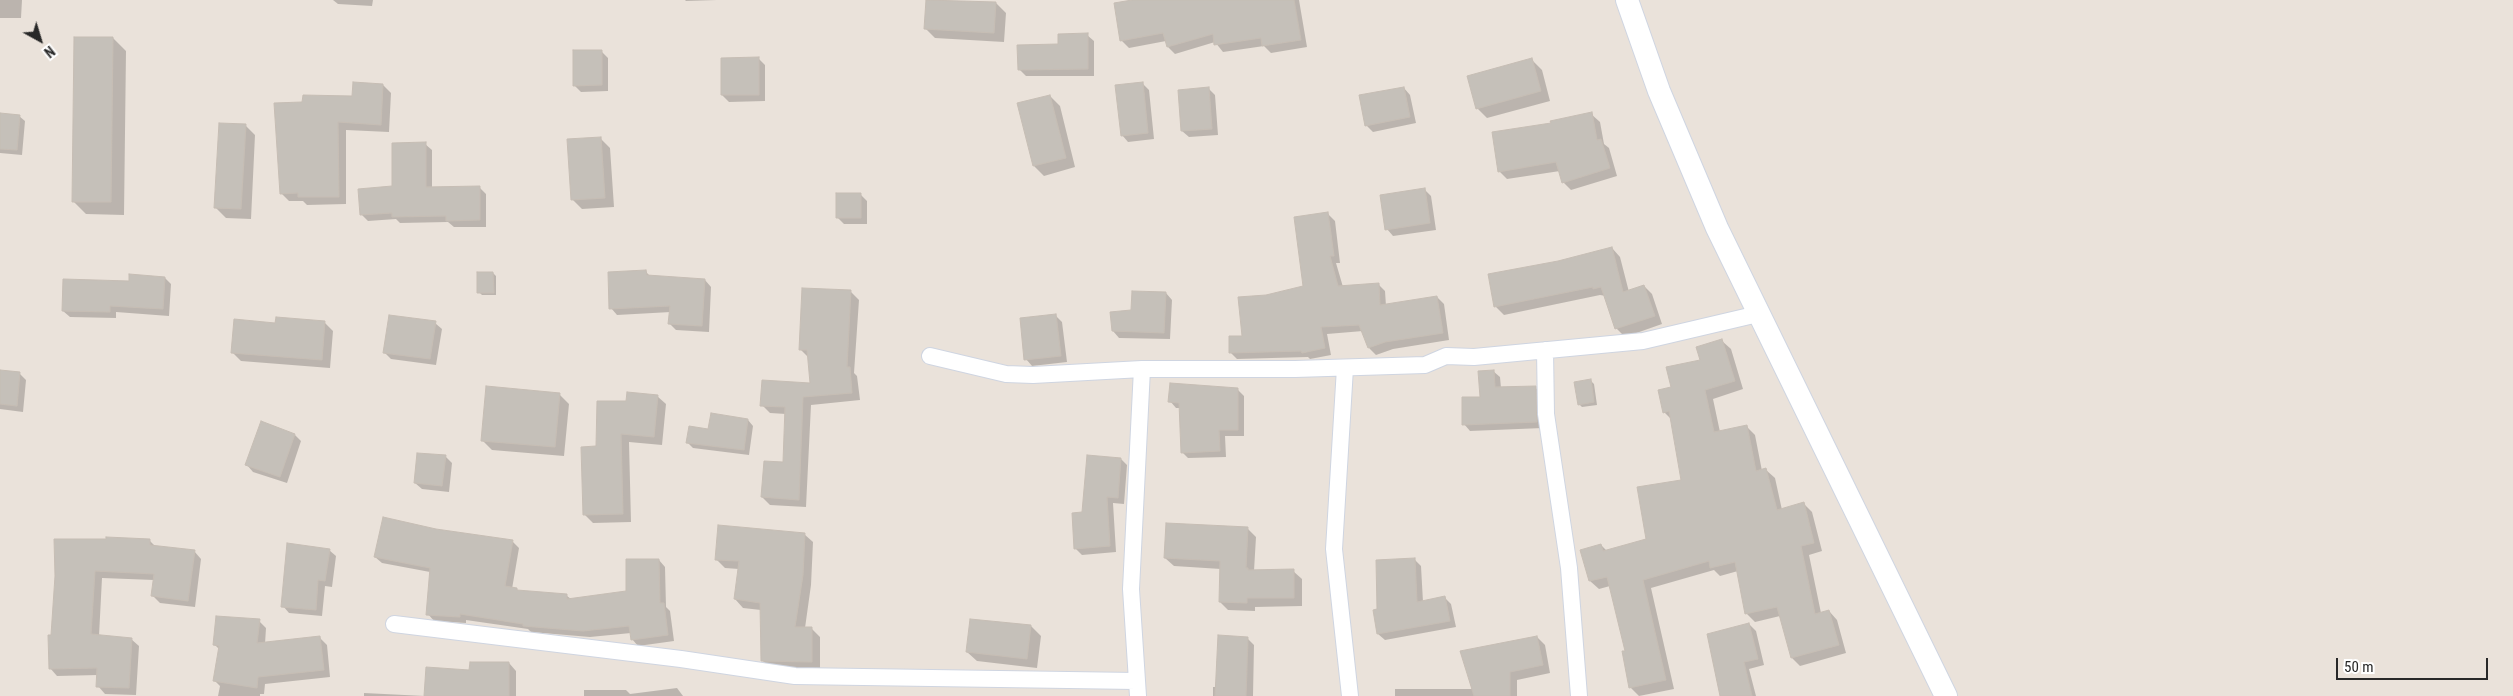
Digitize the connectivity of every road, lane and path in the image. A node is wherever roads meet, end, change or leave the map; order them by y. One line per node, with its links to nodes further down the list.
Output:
1 (1627, 0): 2 (main road)
2 (1758, 314): 3 (street); 11 (main road)
3 (1545, 350): 5 (street); 10 (street)
4 (930, 356): 6 (street)
5 (1345, 368): 6 (street); 9 (street)
6 (1142, 370): 8 (street)
7 (394, 624): 8 (street)
8 (1137, 688)
9 (1350, 696)
10 (1579, 696)
11 (1946, 696)

